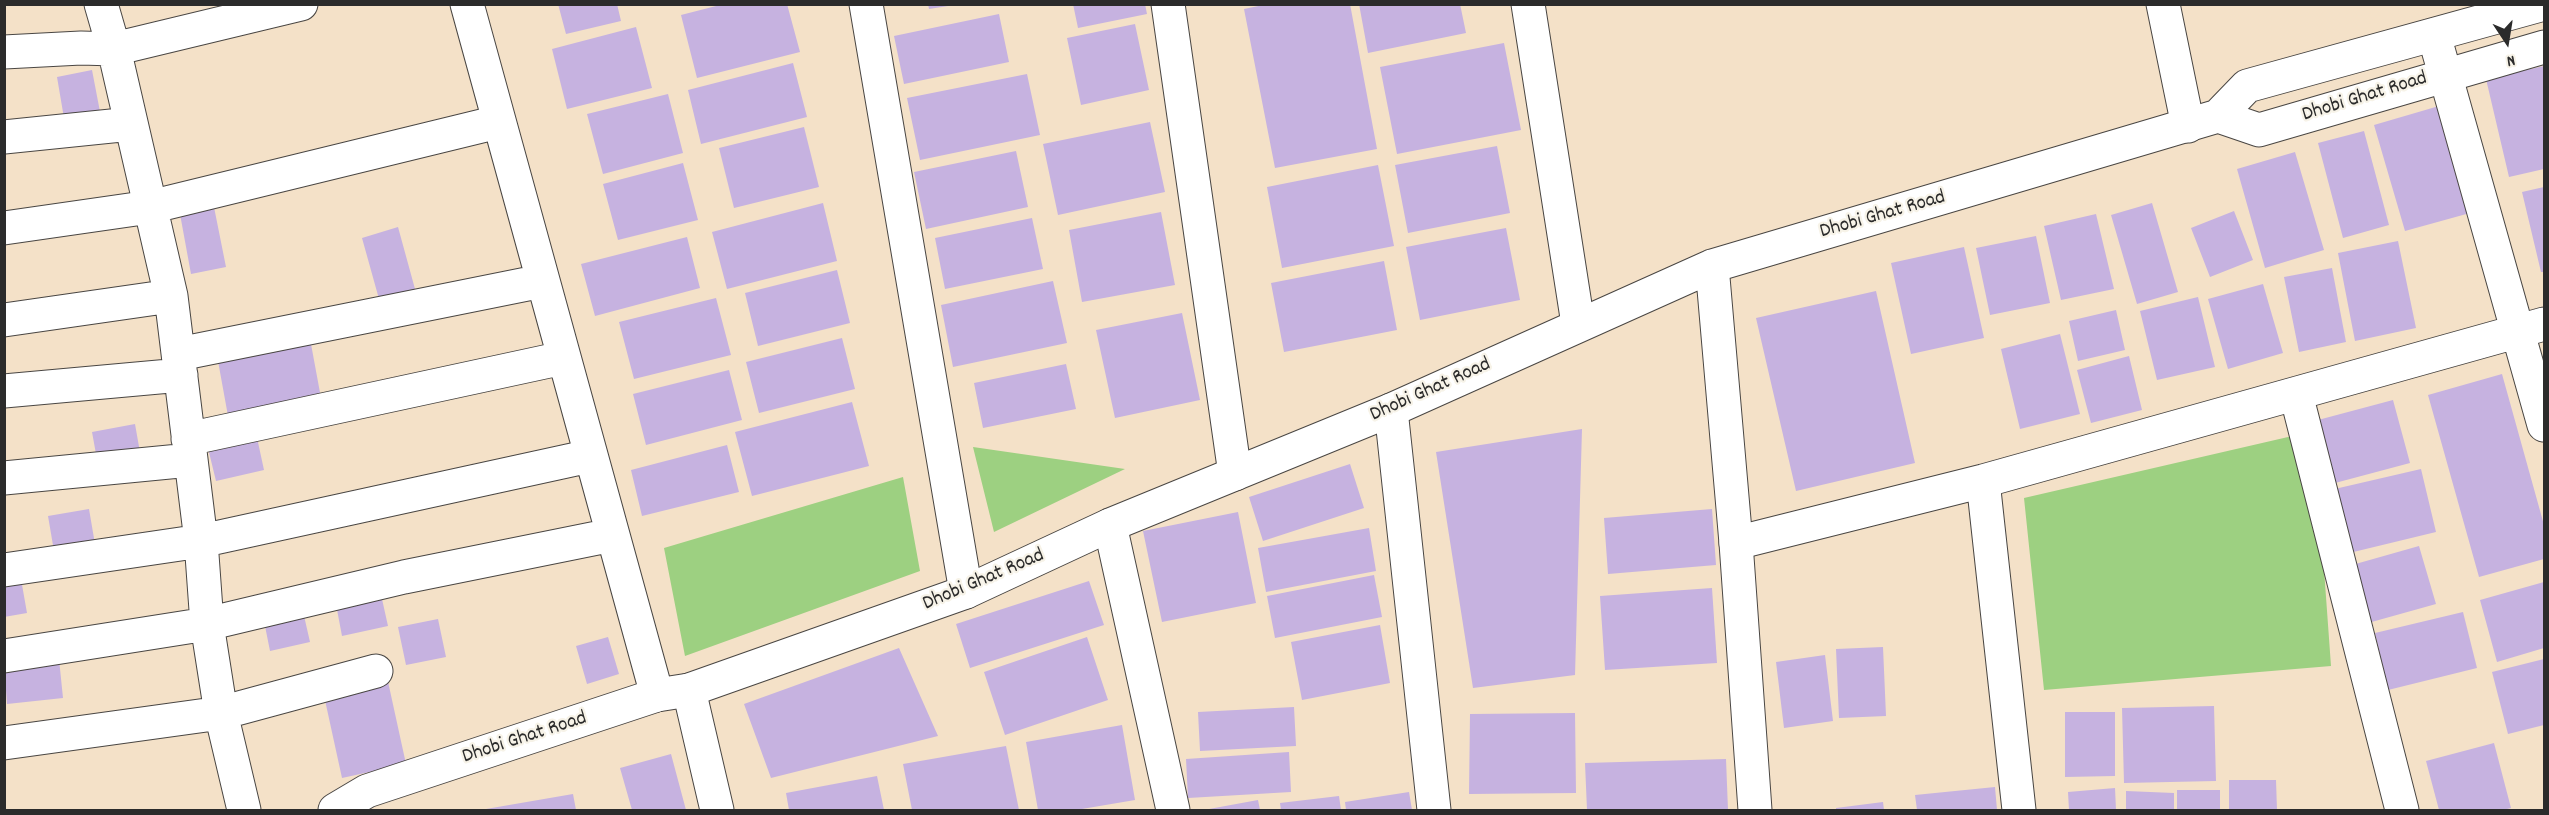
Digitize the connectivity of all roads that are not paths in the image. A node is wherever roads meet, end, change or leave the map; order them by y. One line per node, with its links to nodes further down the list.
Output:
1 (101, 4): 11 (street)
2 (301, 4): 11 (street)
3 (467, 4): 15 (street)
4 (866, 4): 42 (street)
5 (1168, 4): 34 (street)
6 (1528, 4): 24 (street)
7 (2163, 4): 14 (street)
8 (2544, 4): 9 (street)
9 (2434, 35): 13 (street); 14 (street)
10 (2544, 47): 13 (street, Dhobi Ghat Road)
11 (114, 49): 12 (street); 16 (street)
12 (4, 52)
13 (2446, 74): 14 (street, Dhobi Ghat Road); 25 (street)
14 (2203, 121): 20 (street, Dhobi Ghat Road)
15 (498, 122): 18 (street); 21 (street)
16 (131, 124): 17 (street); 18 (street)
17 (4, 137)
18 (150, 207): 19 (street); 22 (street)
19 (4, 228)
20 (1712, 266): 24 (street, Dhobi Ghat Road); 40 (street)
21 (542, 281): 26 (street); 27 (street)
22 (171, 296): 23 (street); 27 (street)
23 (4, 320)
24 (1578, 324): 30 (street, Dhobi Ghat Road)
25 (2531, 328): 29 (street); 31 (street)
26 (563, 358): 32 (street); 33 (street)
27 (180, 364): 28 (street); 32 (street)
28 (4, 391)
29 (2296, 394): 36 (street); 58 (street)
30 (1391, 410): 34 (street, Dhobi Ghat Road); 55 (street)
31 (2544, 425)
32 (189, 449): 35 (street); 39 (street)
33 (590, 456): 38 (street); 39 (street)
34 (1235, 474): 37 (street, Dhobi Ghat Road)
35 (4, 478)
36 (1983, 481): 40 (street); 57 (street)
37 (1110, 525): 42 (street, Dhobi Ghat Road); 54 (street)
38 (612, 535): 43 (street); 47 (street)
39 (201, 541): 41 (street); 43 (street)
40 (1736, 543): 56 (street)
41 (4, 570)
42 (966, 592): 46 (street, Dhobi Ghat Road)
43 (207, 624): 44 (street); 48 (street)
44 (4, 656)
45 (376, 671): 48 (street)
46 (689, 690): 47 (street, Dhobi Ghat Road); 53 (street)
47 (657, 695): 50 (street, Dhobi Ghat Road)
48 (220, 713): 49 (street); 51 (street)
49 (4, 743)
50 (369, 801): 52 (street, Dhobi Ghat Road)
51 (244, 810)
52 (335, 810)
53 (717, 810)
54 (1173, 810)
55 (1434, 810)
56 (1755, 810)
57 (2019, 810)
58 (2402, 810)

